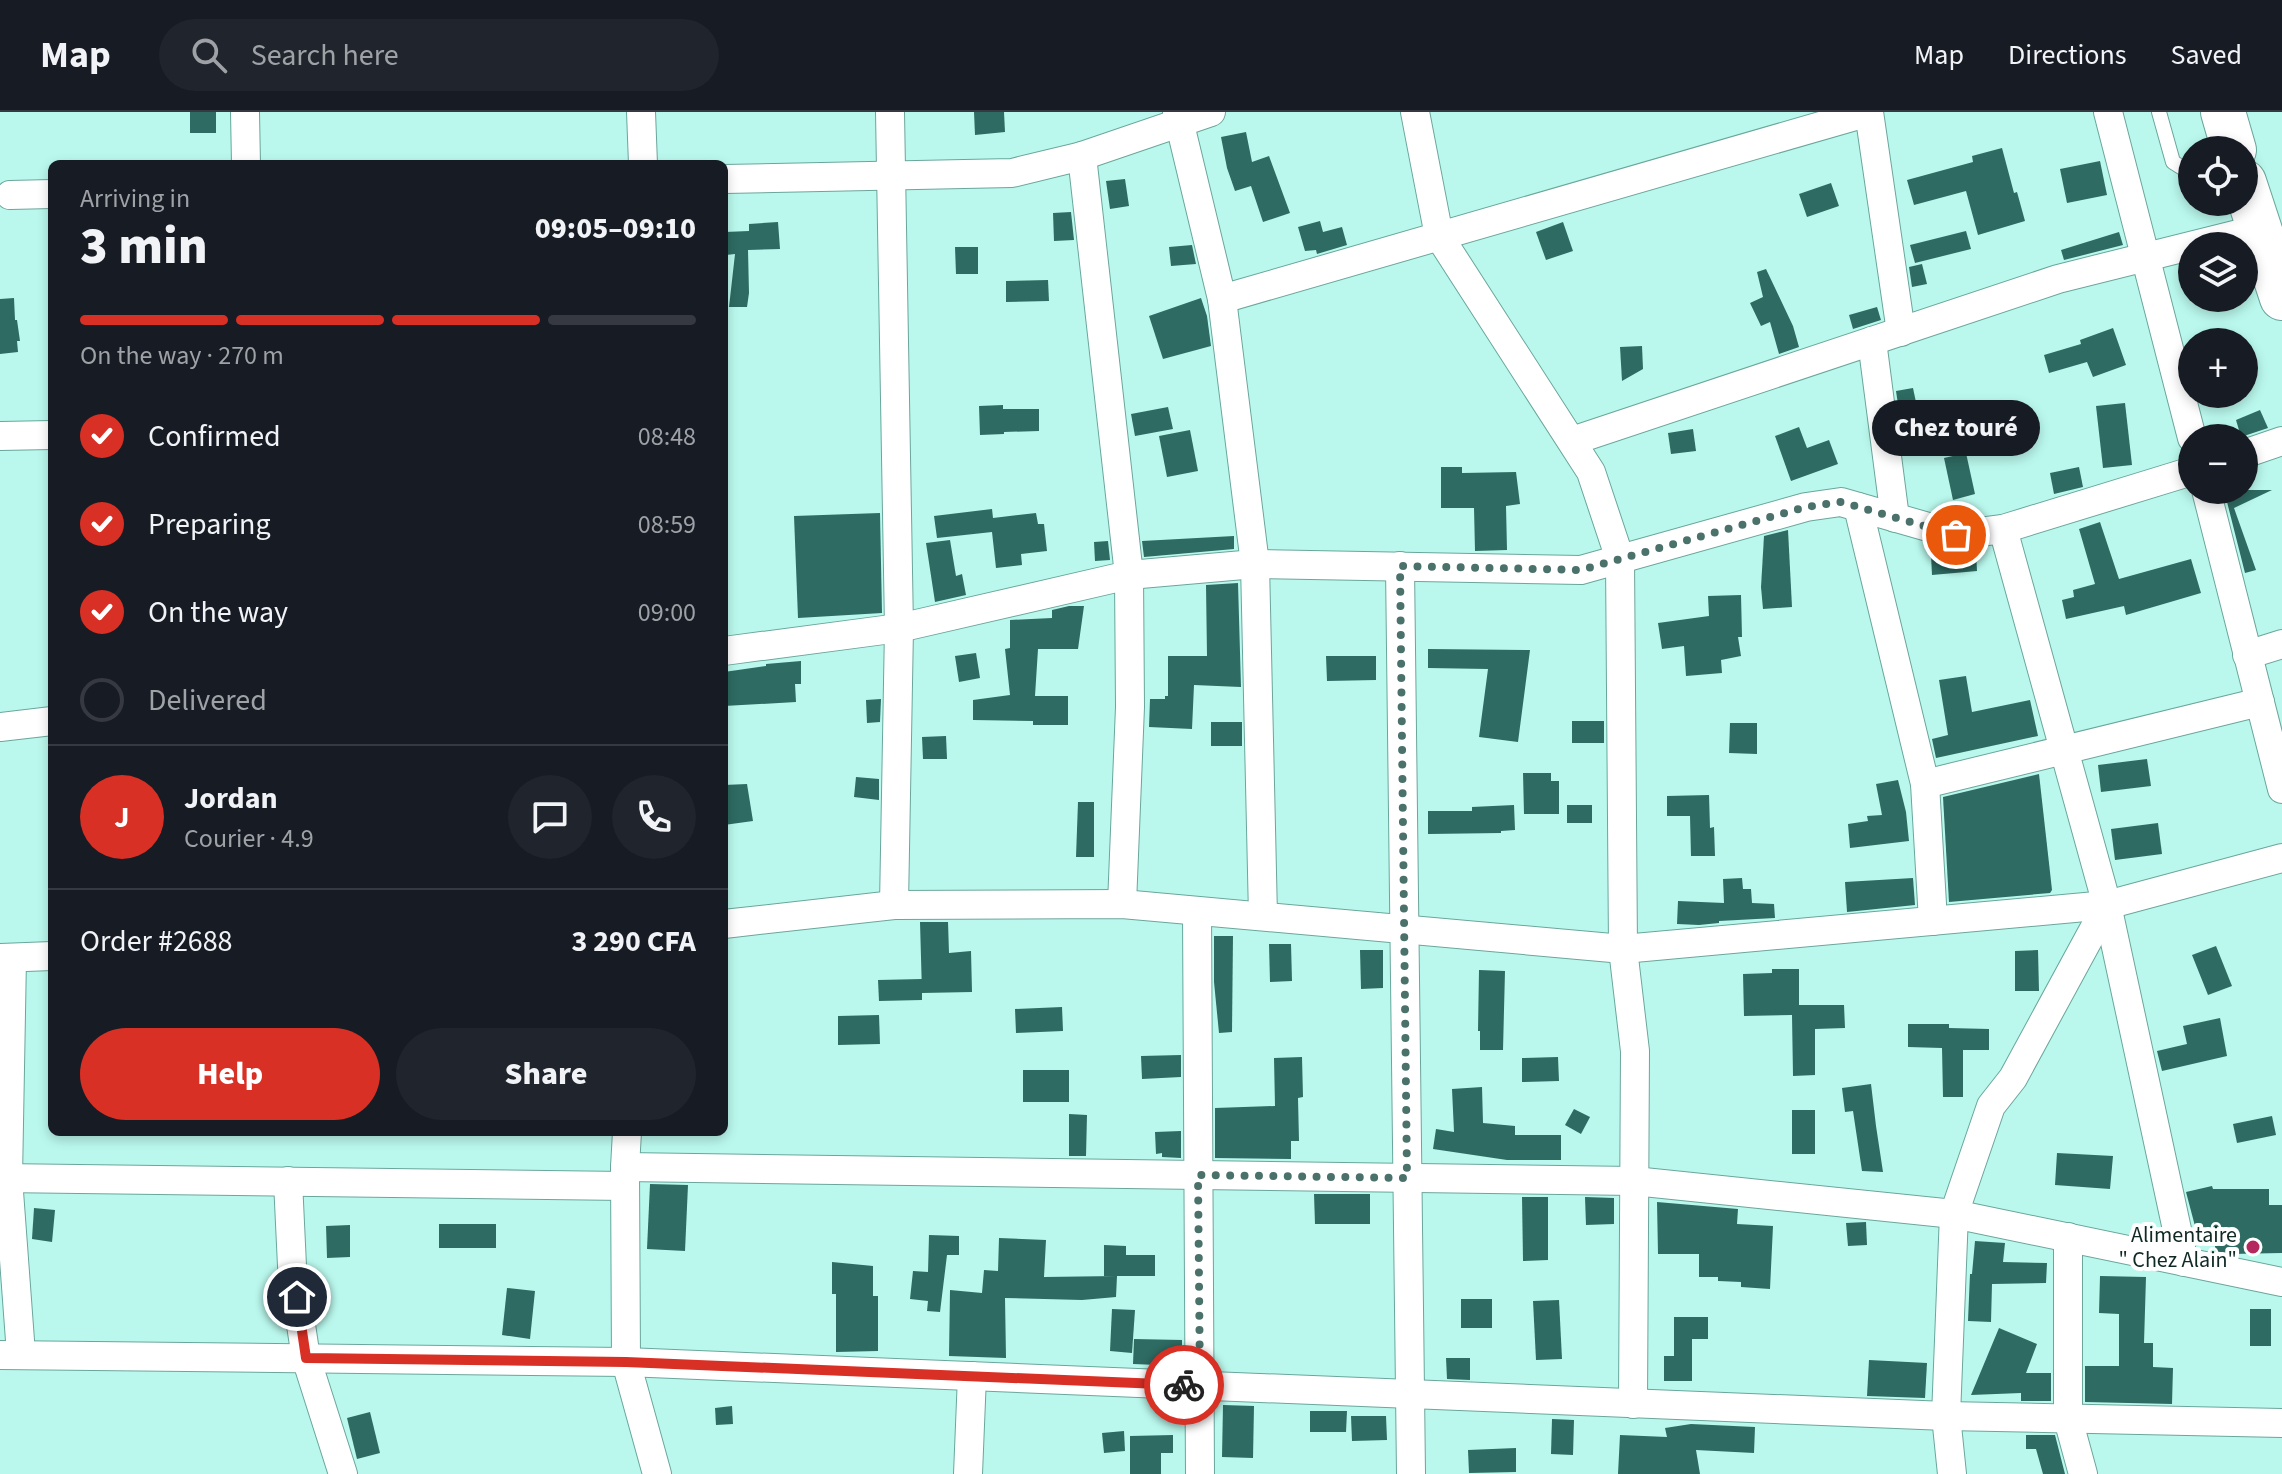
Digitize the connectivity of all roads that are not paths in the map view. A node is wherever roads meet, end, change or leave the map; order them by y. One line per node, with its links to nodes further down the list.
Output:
1 (245, 112): 13 (street)
2 (641, 112): 14 (street)
3 (890, 112): 16 (street)
4 (1211, 112): 10 (street)
5 (1415, 112): 22 (street)
6 (1869, 112): 22 (street); 26 (street)
7 (2108, 112): 23 (street)
8 (2159, 112): 15 (lane)
9 (2223, 112): 11 (highway)
10 (1178, 117): 12 (street); 25 (street)
11 (2230, 136)
12 (1082, 156): 16 (street); 42 (street)
13 (246, 160)
14 (643, 160)
15 (2178, 165)
16 (891, 175): 17 (street); 43 (street)
17 (728, 179)
18 (48, 194): 19 (street)
19 (10, 195)
20 (2223, 216): 23 (street)
21 (2254, 216): 24 (highway)
22 (1439, 236): 25 (street); 31 (street)
23 (2146, 257): 26 (street); 28 (street)
24 (2282, 298)
25 (1222, 299): 40 (street)
26 (1901, 332): 27 (street)
27 (1872, 341): 31 (street); 37 (street)
28 (2188, 424)
29 (48, 435): 30 (street)
30 (0, 436)
31 (1572, 441): 39 (street)
32 (2282, 441): 33 (street)
33 (2258, 449)
34 (2178, 475): 38 (street)
35 (2209, 504): 46 (street)
36 (1858, 507): 37 (street); 39 (street); 51 (street)
37 (1895, 518): 38 (street)
38 (2003, 529): 50 (street)
39 (1620, 559): 41 (street); 62 (street)
40 (1255, 564): 41 (street); 42 (street); 58 (street)
41 (1400, 566): 61 (street)
42 (1129, 575): 43 (street); 54 (street)
43 (899, 628): 45 (street); 55 (street)
44 (2282, 644): 46 (street)
45 (728, 650)
46 (2247, 655): 47 (street)
47 (2260, 702): 50 (street); 52 (street)
48 (48, 721): 49 (street)
49 (0, 727)
50 (2064, 750): 51 (street); 56 (street)
51 (1925, 784): 59 (street)
52 (2282, 789)
53 (2282, 858): 56 (street)
54 (1122, 904): 55 (street); 57 (street)
55 (894, 905): 60 (street)
56 (2107, 905): 59 (street); 72 (street); 74 (street)
57 (1197, 911): 58 (street); 66 (street)
58 (1263, 916): 61 (street)
59 (1933, 921): 62 (street)
60 (728, 924)
61 (1405, 929): 62 (street); 69 (street)
62 (1623, 949): 71 (street)
63 (48, 956): 64 (street)
64 (6, 958): 68 (street)
65 (627, 1136): 67 (street)
66 (1198, 1175): 67 (street); 69 (street); 80 (street)
67 (625, 1176): 70 (street); 78 (street)
68 (4, 1178): 70 (street); 76 (street)
69 (1407, 1178): 71 (street); 81 (street)
70 (288, 1181): 77 (street)
71 (1634, 1181): 72 (street); 82 (street)
72 (1954, 1214): 73 (street); 83 (street)
73 (2068, 1237): 74 (street); 84 (street)
74 (2184, 1262): 75 (street)
75 (2282, 1282)
76 (10, 1355): 77 (street)
77 (306, 1358): 78 (street); 86 (street)
78 (626, 1362): 79 (street); 87 (street)
79 (972, 1376): 80 (street); 88 (street)
80 (1200, 1386): 81 (street); 89 (street)
81 (1410, 1394): 82 (street); 90 (street)
82 (1633, 1404): 83 (street)
83 (1946, 1416): 84 (street); 91 (street)
84 (2068, 1419): 85 (street); 92 (street)
85 (2282, 1423)
86 (343, 1474)
87 (657, 1474)
88 (968, 1474)
89 (1200, 1474)
90 (1411, 1474)
91 (1952, 1474)
92 (2083, 1474)

